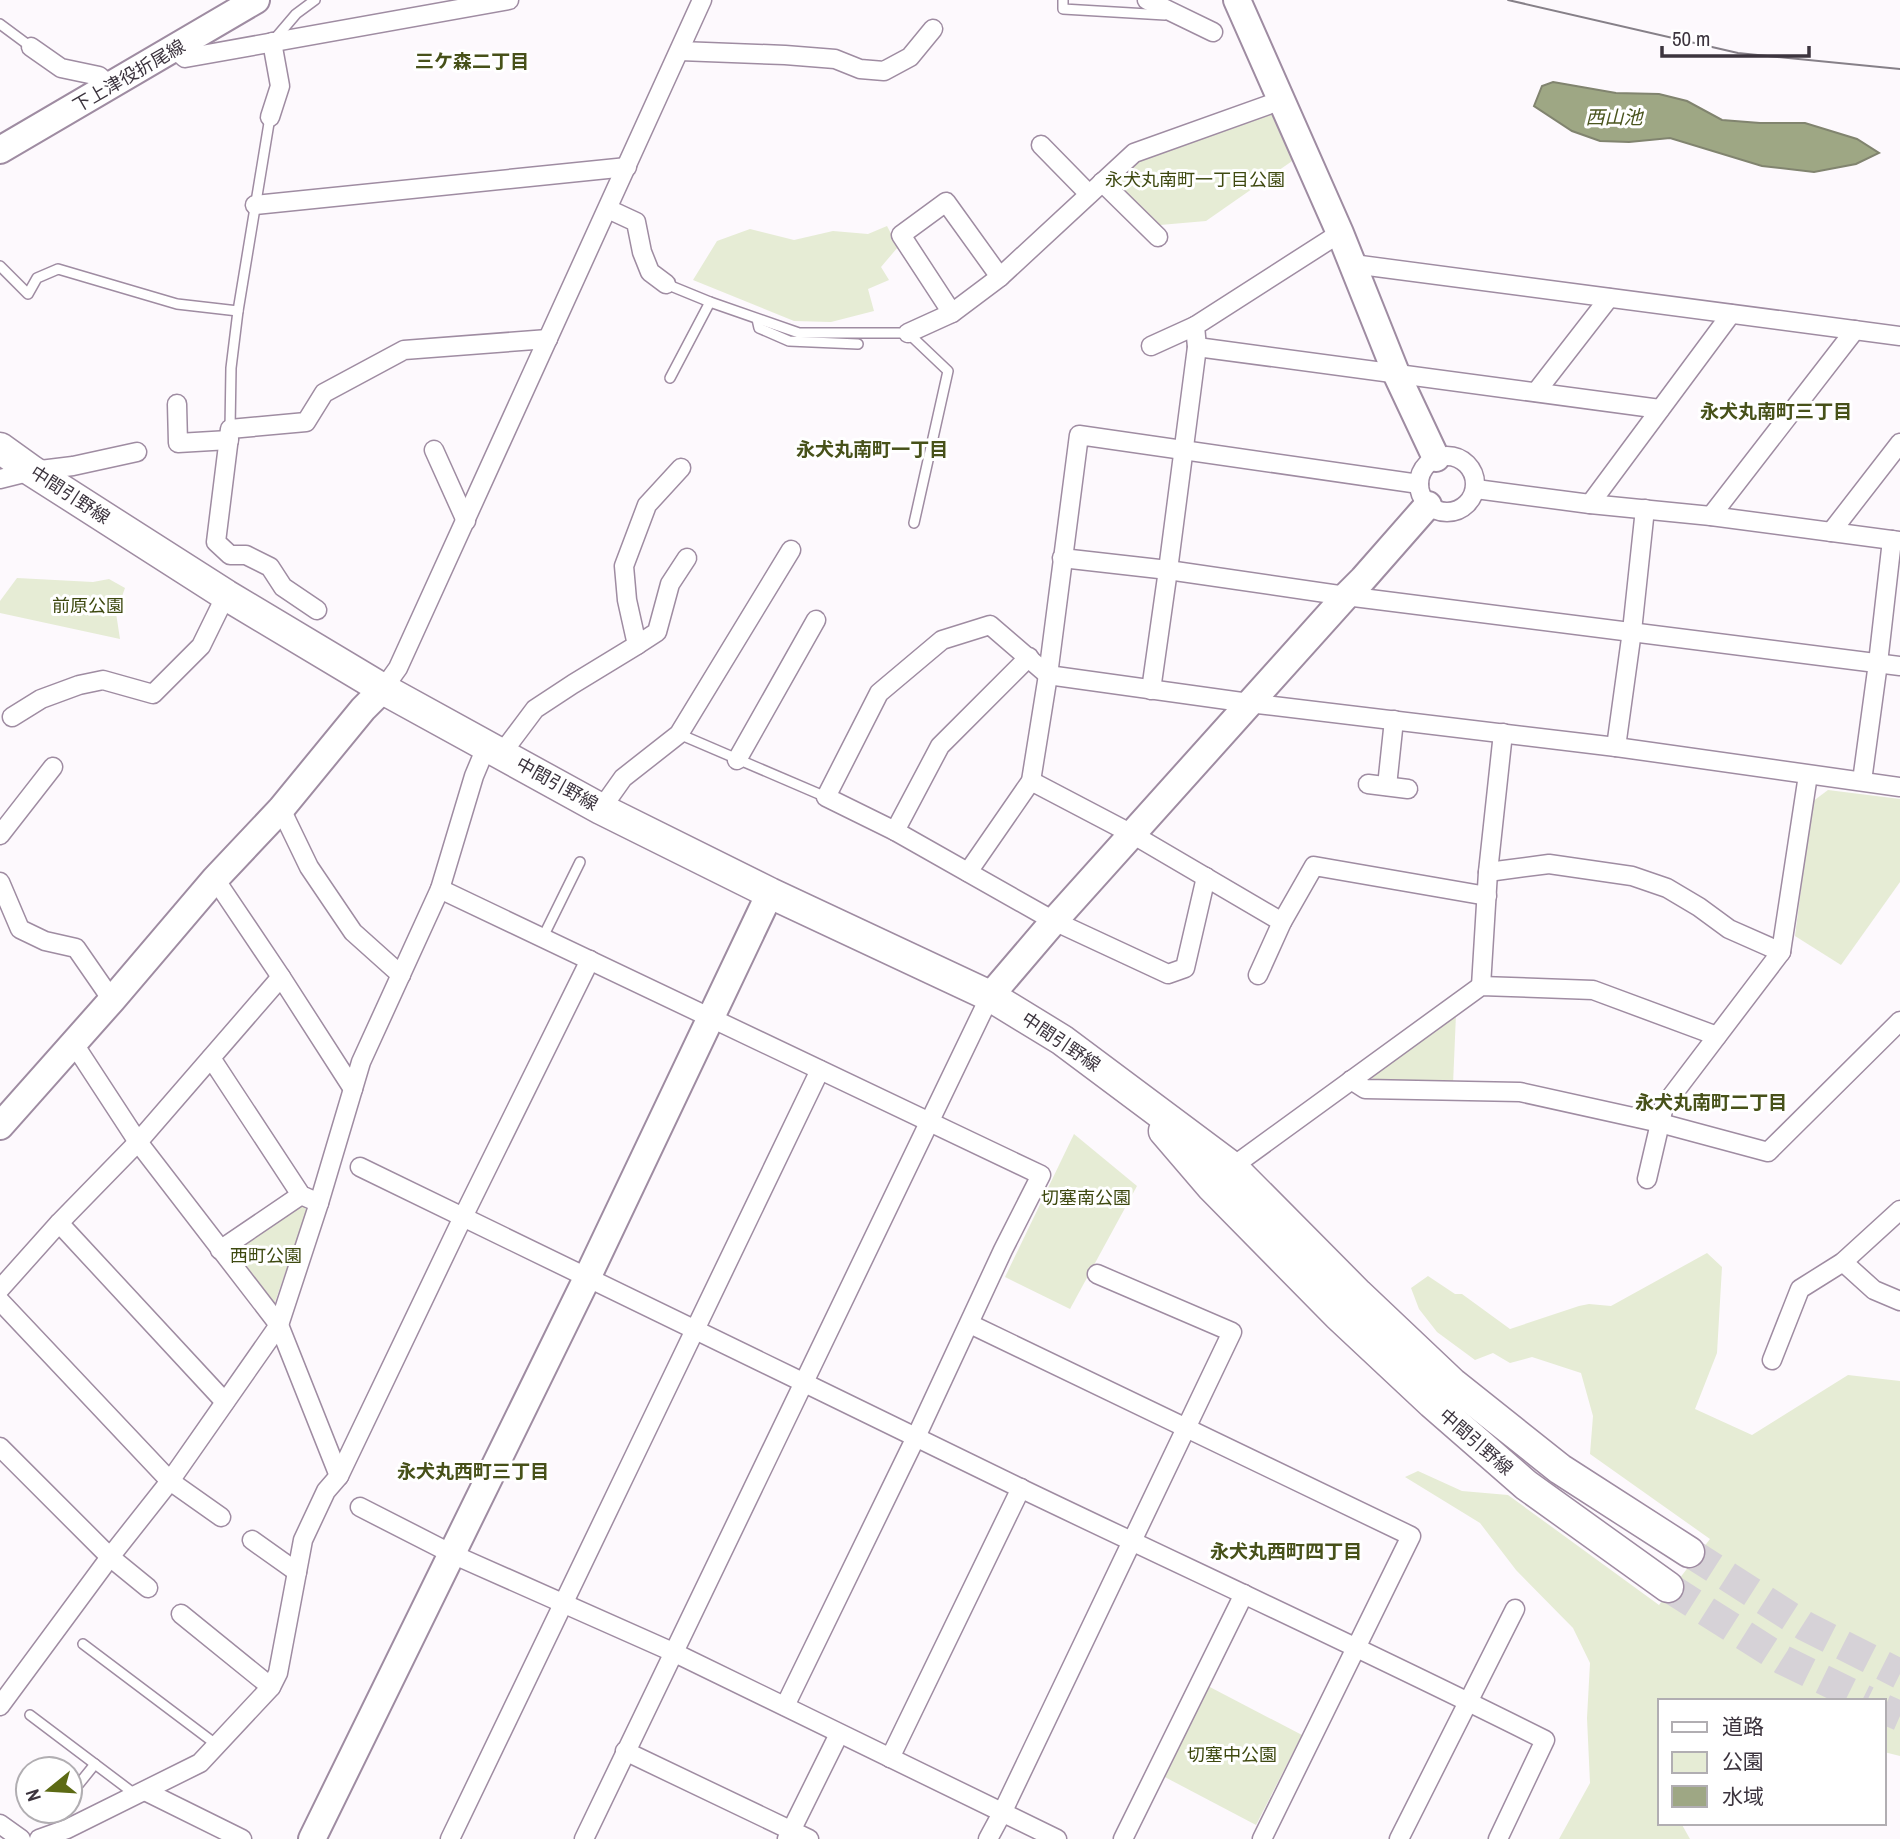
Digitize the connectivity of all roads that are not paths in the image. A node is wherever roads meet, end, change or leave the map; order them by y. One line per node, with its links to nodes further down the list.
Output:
1 (256, 0): 14 (street, 下上津役折尾線)
2 (315, 0): 12 (lane)
3 (509, 0): 12 (street)
4 (702, 0): 15 (street)
5 (1063, 0): 8 (lane)
6 (1147, 0): 8 (street)
7 (1237, 0): 17 (street)
8 (1180, 16): 11 (street)
9 (0, 24): 13 (lane)
10 (933, 29): 15 (street)
11 (1213, 32)
12 (272, 42): 14 (street); 18 (street)
13 (31, 47): 16 (street)
14 (175, 49): 16 (street, 下上津役折尾線)
15 (680, 51): 21 (street)
16 (110, 86): 20 (street, 下上津役折尾線)
17 (1282, 100): 22 (street); 25 (street)
18 (270, 117): 23 (lane)
19 (1041, 145): 22 (street)
20 (0, 150)
21 (627, 167): 23 (street); 24 (street)
22 (1096, 188): 26 (street); 29 (street)
23 (255, 205): 33 (lane)
24 (608, 209): 30 (street); 41 (street)
25 (1340, 233): 27 (street); 37 (street)
26 (1158, 237)
27 (1353, 264): 31 (street); 45 (street)
28 (0, 266): 33 (lane)
29 (1000, 277): 34 (street); 34 (street)
30 (666, 284): 32 (lane)
31 (1609, 298): 35 (street); 47 (street)
32 (710, 302): 36 (lane); 46 (lane)
33 (239, 311): 50 (lane)
34 (952, 313): 39 (street)
35 (1731, 314): 38 (street); 49 (street)
36 (757, 319): 39 (lane); 42 (lane)
37 (1195, 326): 43 (street); 44 (street)
38 (1855, 330): 40 (street); 64 (street)
39 (908, 333): 66 (lane)
40 (1900, 336)
41 (548, 339): 50 (street); 65 (street)
42 (858, 344)
43 (1151, 346)
44 (1197, 347): 45 (street); 54 (street)
45 (1396, 373): 47 (street); 56 (street)
46 (670, 378)
47 (1536, 392): 49 (street)
48 (177, 404): 50 (street)
49 (1660, 409): 62 (street)
50 (230, 435): 75 (street)
51 (1900, 443): 67 (street)
52 (0, 448): 58 (main road, 中間引野線)
53 (435, 450): 65 (street)
54 (1183, 450): 61 (street); 71 (street); 72 (street)
55 (137, 452): 58 (street)
56 (1436, 458): 60 (street); 61 (street)
57 (681, 468): 78 (street)
58 (32, 471): 59 (street); 73 (main road, 中間引野線)
59 (0, 479)
60 (1476, 489): 61 (street); 62 (street)
61 (1423, 494): 74 (street)
62 (1590, 504): 63 (street)
63 (1645, 509): 64 (street); 77 (street)
64 (1711, 516): 67 (street)
65 (466, 521): 83 (street)
66 (915, 523)
67 (1831, 532): 68 (street)
68 (1896, 540): 80 (street)
69 (791, 550): 89 (street)
70 (687, 558): 78 (street)
71 (1062, 558): 72 (street); 82 (street)
72 (1168, 569): 74 (street); 84 (street)
73 (226, 595): 83 (main road, 中間引野線); 86 (street)
74 (1346, 596): 77 (street); 85 (street)
75 (317, 610)
76 (816, 620): 92 (street)
77 (1632, 632): 80 (street); 90 (street)
78 (637, 645): 91 (street)
79 (1028, 657): 82 (street); 101 (street); 104 (street)
80 (1878, 663): 81 (street); 96 (street)
81 (1900, 666)
82 (1048, 675): 84 (street); 95 (street)
83 (383, 689): 91 (main road, 中間引野線); 102 (street)
84 (1151, 690): 85 (street)
85 (1249, 703): 87 (street); 105 (street)
86 (12, 717)
87 (1394, 720): 88 (street); 98 (street)
88 (1503, 733): 90 (street); 109 (street)
89 (679, 734): 92 (lane); 103 (street)
90 (1616, 747): 94 (street)
91 (494, 749): 103 (main road, 中間引野線); 113 (street)
92 (737, 760): 101 (lane)
93 (53, 767): 106 (street)
94 (1808, 775): 96 (street); 119 (street)
95 (1031, 781): 105 (street); 108 (street)
96 (1862, 781): 99 (street)
97 (1368, 784): 98 (street)
98 (1387, 786): 100 (street)
99 (1900, 787)
100 (1408, 789)
101 (826, 797): 104 (street)
102 (281, 808): 111 (street); 121 (street)
103 (601, 809): 114 (main road, 中間引野線)
104 (895, 831): 108 (street)
105 (1132, 834): 110 (street); 116 (street)
106 (0, 835)
107 (580, 862): 118 (lane)
108 (968, 872): 116 (street)
109 (1488, 872): 115 (street); 119 (street)
110 (1206, 877): 116 (street); 117 (street)
111 (215, 879): 123 (street); 126 (street)
112 (0, 882): 126 (street)
113 (440, 889): 118 (street); 121 (street)
114 (770, 893): 125 (main road, 中間引野線); 127 (street)
115 (1486, 896): 117 (street); 124 (street)
116 (1054, 921): 125 (street)
117 (1282, 922): 122 (street)
118 (543, 937): 120 (street)
119 (1781, 951): 129 (street)
120 (590, 960): 127 (street); 146 (street)
121 (401, 975): 134 (street)
122 (1258, 975)
123 (281, 977): 131 (street); 134 (street)
124 (1481, 986): 129 (street); 133 (street)
125 (990, 996): 135 (main road, 中間引野線); 136 (street)
126 (112, 1000): 130 (street)
127 (711, 1019): 132 (street); 151 (street)
128 (1900, 1021): 137 (street)
129 (1717, 1036): 137 (street)
130 (74, 1044): 138 (street); 139 (street)
131 (211, 1058): 139 (street); 143 (street)
132 (820, 1070): 136 (street); 157 (street)
133 (1351, 1080): 137 (street); 141 (street)
134 (353, 1089): 144 (street)
135 (1130, 1091): 141 (main road, 中間引野線); 175 (main road, 中間引野線)
136 (930, 1122): 155 (street); 159 (street)
137 (1660, 1123): 142 (street)
138 (0, 1126)
139 (138, 1142): 147 (street); 148 (street)
140 (360, 1167): 146 (street)
141 (1232, 1167): 171 (main road, 中間引野線)
142 (1647, 1179)
143 (301, 1195): 144 (street); 148 (street)
144 (318, 1203): 156 (street)
145 (1900, 1210): 149 (street)
146 (463, 1217): 151 (street); 164 (street)
147 (60, 1223): 152 (street); 160 (street)
148 (220, 1250): 156 (street)
149 (1843, 1262): 154 (street); 158 (street)
150 (1097, 1274): 161 (street)
151 (588, 1276): 157 (street); 172 (street)
152 (0, 1289)
153 (0, 1301): 165 (street)
154 (1900, 1301)
155 (970, 1324): 161 (street); 162 (street)
156 (279, 1325): 160 (street); 164 (street)
157 (695, 1331): 159 (street); 178 (street)
158 (1772, 1360)
159 (803, 1384): 162 (street); 183 (street)
160 (225, 1402): 165 (street)
161 (1185, 1429): 170 (street); 182 (street)
162 (916, 1437): 166 (street); 187 (street)
163 (0, 1447): 173 (street)
164 (339, 1476): 174 (street)
165 (170, 1480): 168 (street); 173 (street)
166 (1021, 1488): 170 (street); 192 (street)
167 (360, 1507): 172 (street)
168 (221, 1517)
169 (252, 1540): 174 (street)
170 (1132, 1541): 177 (street); 196 (street)
171 (1689, 1552)
172 (452, 1554): 178 (street); 203 (street)
173 (110, 1557): 176 (street); 186 (street)
174 (297, 1572): 184 (street)
175 (1668, 1587)
176 (148, 1588)
177 (1244, 1594): 182 (street); 209 (street)
178 (562, 1602): 183 (street); 204 (street)
179 (1515, 1609): 185 (street)
180 (181, 1614): 184 (street)
181 (83, 1644): 190 (lane)
182 (1357, 1647): 185 (street); 210 (street)
183 (675, 1653): 187 (street); 191 (street)
184 (271, 1687): 190 (street)
185 (1468, 1701): 211 (street); 212 (street)
186 (0, 1706)
187 (785, 1706): 189 (street)
188 (30, 1715): 193 (lane)
189 (839, 1734): 192 (street); 199 (street)
190 (217, 1745): 195 (street)
191 (625, 1751): 199 (street); 205 (street)
192 (890, 1758): 196 (street)
193 (95, 1764): 194 (lane); 195 (lane)
194 (84, 1778)
195 (141, 1793): 198 (street); 202 (street)
196 (1002, 1813): 207 (street); 208 (street)
197 (0, 1824): 200 (street)
198 (65, 1834): 201 (street)
199 (790, 1835): 206 (street)
200 (21, 1839)
201 (39, 1839)
202 (242, 1839)
203 (312, 1839)
204 (450, 1839)
205 (584, 1839)
206 (809, 1839)
207 (988, 1839)
208 (1057, 1839)
209 (1123, 1839)
210 (1262, 1839)
211 (1399, 1839)
212 (1498, 1839)

